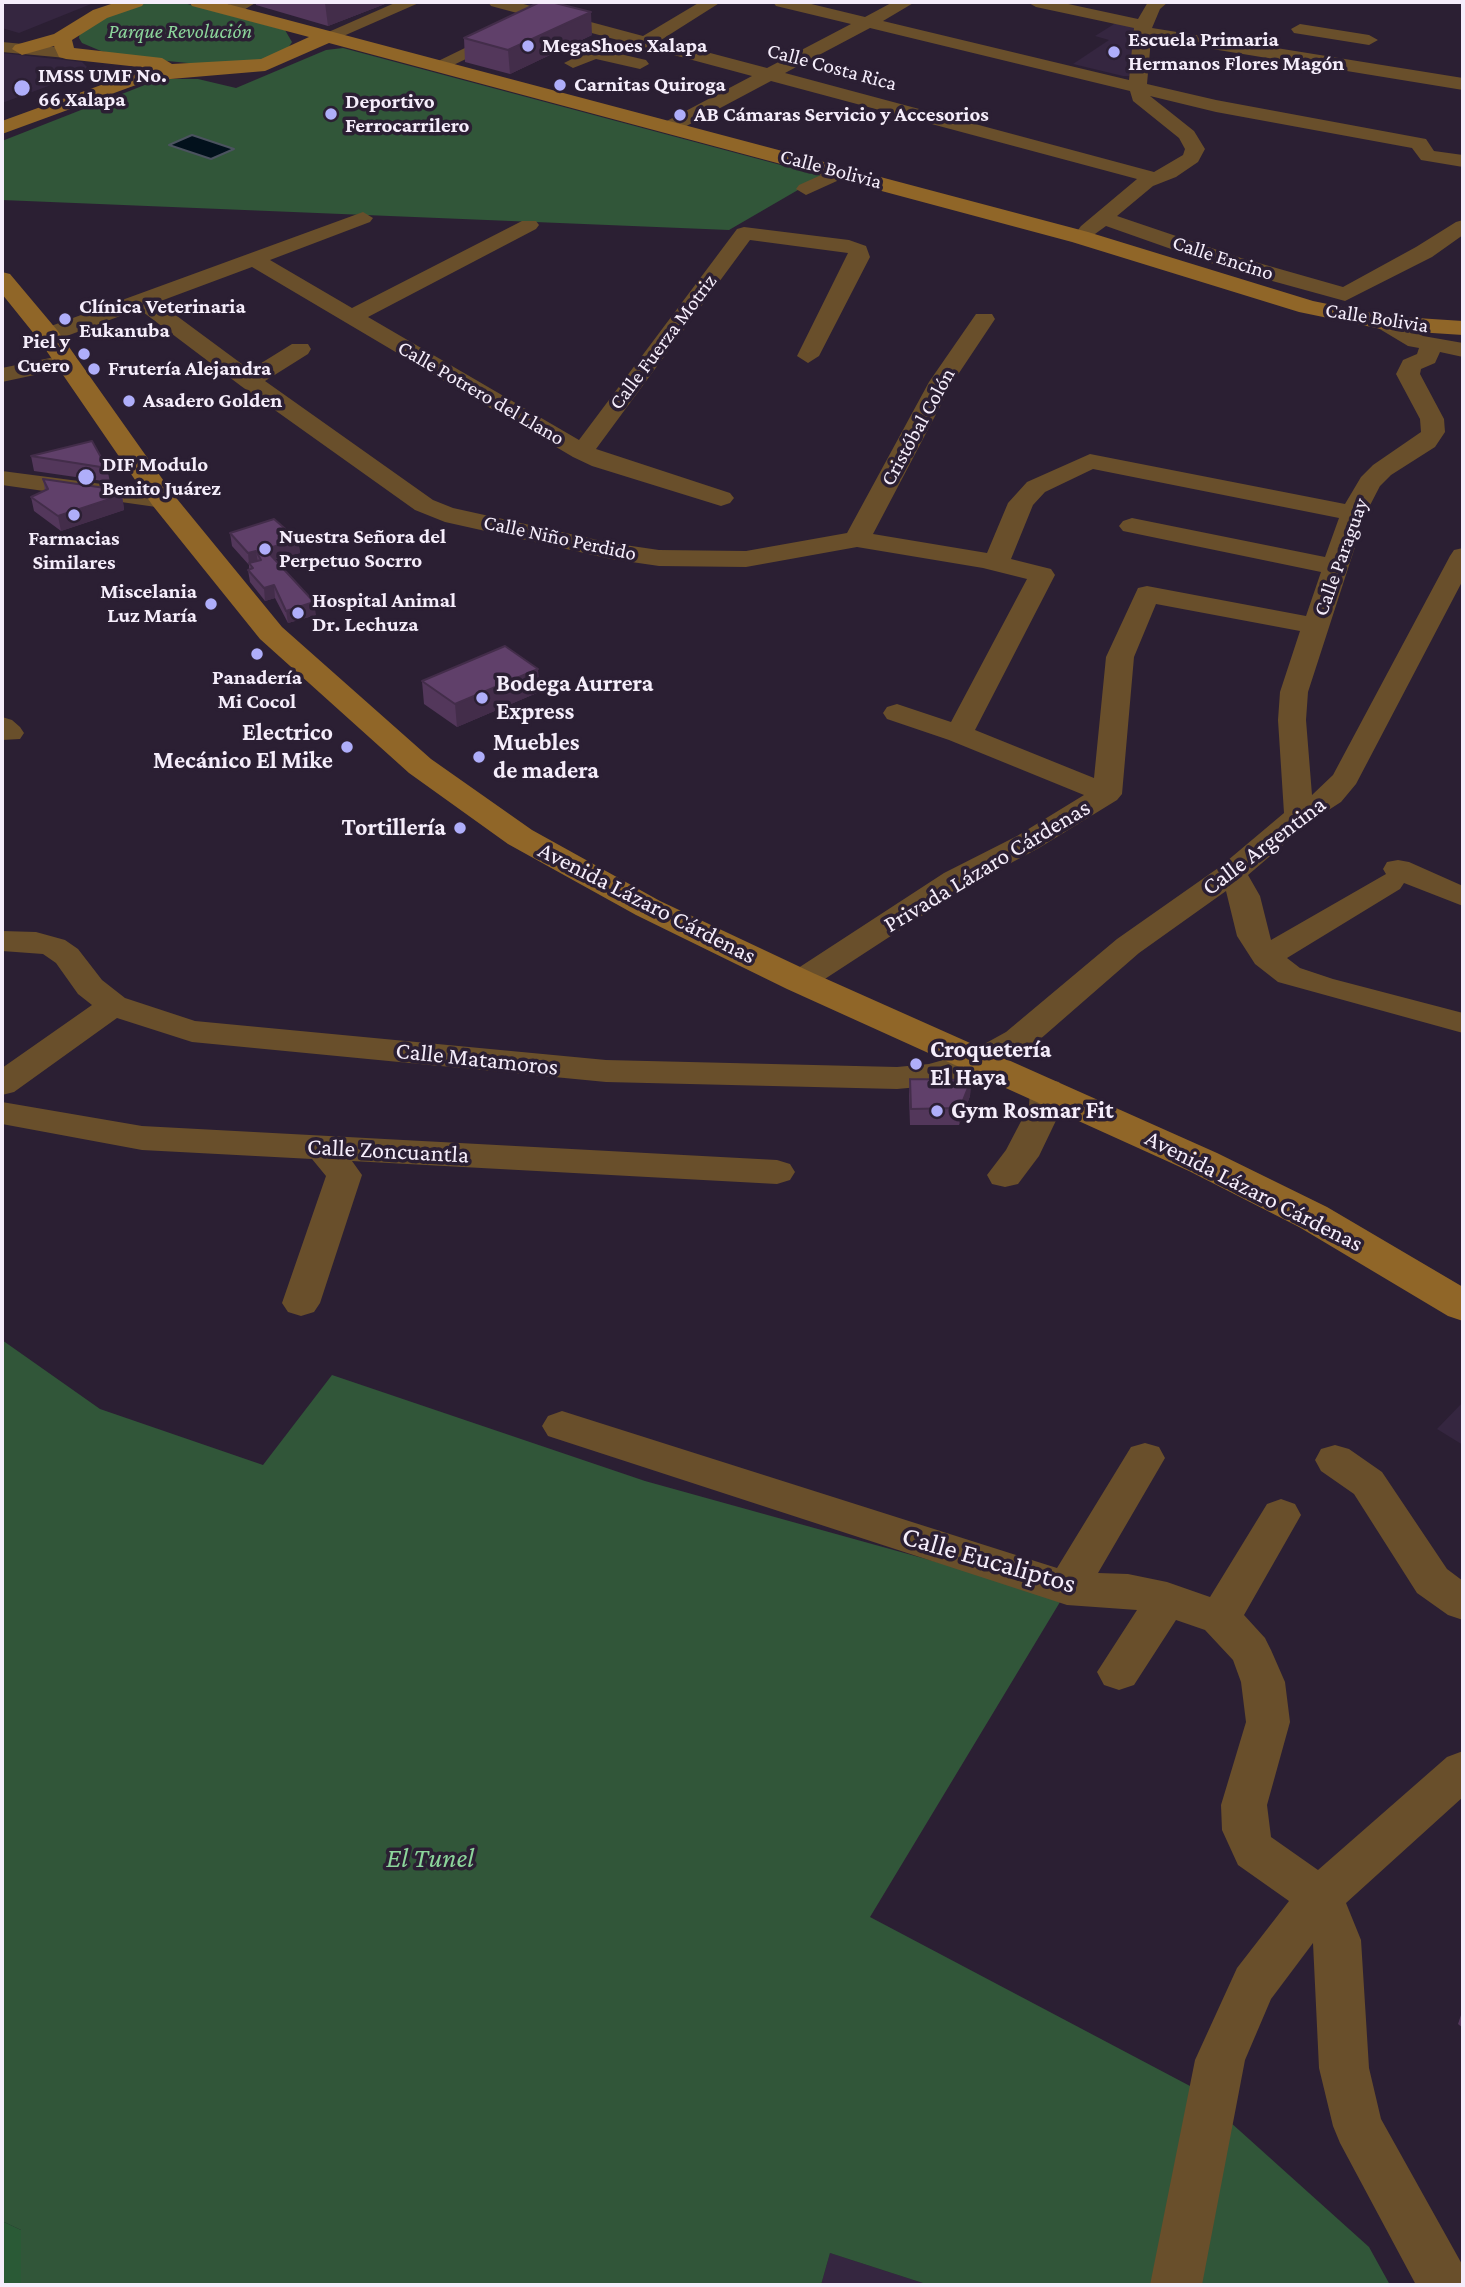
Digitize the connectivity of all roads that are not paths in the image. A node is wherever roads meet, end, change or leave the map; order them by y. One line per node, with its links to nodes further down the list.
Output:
1 (135, 2): 22 (main road)
2 (199, 2): 11 (main road)
3 (412, 2): 17 (street)
4 (497, 2): 12 (street, Calle Costa Rica)
5 (570, 2): 12 (street)
6 (712, 2): 20 (street)
7 (782, 2): 13 (street)
8 (906, 2): 13 (street)
9 (1036, 2): 14 (street)
10 (1159, 2): 14 (street)
11 (239, 6): 18 (main road)
12 (544, 14): 20 (street, Calle Costa Rica); 30 (street)
13 (867, 23): 33 (street); 35 (street)
14 (1143, 29): 27 (street); 35 (street)
15 (1300, 29): 16 (street)
16 (1331, 34): 19 (street); 27 (street)
17 (326, 37): 18 (main road); 21 (main road, Calle Bolivia)
18 (303, 40): 21 (main road); 31 (main road)
19 (1369, 40)
20 (645, 41): 25 (street, Calle Costa Rica)
21 (352, 44): 30 (main road, Calle Bolivia)
22 (63, 46): 24 (main road); 26 (main road)
23 (2, 47): 24 (street)
24 (22, 49)
25 (692, 55): 28 (street); 33 (street, Calle Costa Rica)
26 (108, 58): 31 (main road); 36 (main road)
27 (1308, 59): 34 (street)
28 (632, 62): 29 (street); 32 (street)
29 (573, 63)
30 (439, 65): 37 (main road, Calle Bolivia)
31 (197, 68): 38 (main road)
32 (607, 74)
33 (772, 74): 37 (street); 41 (street, Calle Costa Rica)
34 (1463, 83)
35 (1138, 86): 39 (street); 41 (street)
36 (2, 111)
37 (670, 127): 40 (main road, Calle Bolivia)
38 (2, 128)
39 (1463, 161)
40 (841, 172): 42 (street); 47 (main road, Calle Bolivia)
41 (1155, 178): 44 (street)
42 (806, 189)
43 (363, 218): 48 (street)
44 (1103, 218): 46 (street, Calle Encino); 47 (street)
45 (529, 225): 51 (street)
46 (1463, 226)
47 (1080, 237): 53 (main road, Calle Bolivia)
48 (254, 259): 50 (street); 51 (street, Calle Potrero del Llano)
49 (2, 279): 56 (main road, Avenida Lázaro Cárdenas)
50 (142, 300): 56 (street); 63 (street, Calle Niño Perdido)
51 (351, 317): 64 (street, Calle Potrero del Llano)
52 (984, 319): 70 (street, Cristóbal Colón)
53 (1386, 323): 54 (main road, Calle Bolivia); 59 (street)
54 (1463, 328)
55 (1463, 334): 59 (street)
56 (56, 349): 62 (street); 67 (main road, Avenida Lázaro Cárdenas)
57 (300, 349): 63 (street)
58 (1463, 350): 59 (street)
59 (1429, 352): 61 (street); 68 (street, Calle Paraguay)
60 (808, 356): 64 (street, Calle Fuerza Motriz)
61 (1463, 365)
62 (2, 375)
63 (249, 381): 70 (street, Calle Niño Perdido)
64 (582, 452): 66 (street, Calle Potrero del Llano)
65 (2, 478): 67 (street)
66 (721, 498)
67 (163, 500): 83 (main road, Avenida Lázaro Cárdenas)
68 (1353, 513): 72 (street); 73 (street, Calle Paraguay)
69 (1132, 526): 73 (street)
70 (857, 539): 72 (street, Calle Niño Perdido)
71 (1463, 556): 78 (street, Calle Argentina)
72 (996, 563): 76 (street, Calle Niño Perdido)
73 (1335, 567): 74 (street, Calle Paraguay)
74 (1315, 626): 77 (street, Privada Lázaro Cárdenas); 78 (street, Calle Paraguay)
75 (897, 713): 76 (street)
76 (959, 734): 77 (street)
77 (1107, 794): 83 (street, Privada Lázaro Cárdenas)
78 (1299, 816): 79 (street, Calle Argentina)
79 (1232, 873): 82 (street); 86 (street, Calle Argentina)
80 (1463, 897): 82 (street)
81 (2, 941): 84 (street, Calle Matamoros)
82 (1266, 957): 85 (street)
83 (800, 981): 86 (main road, Avenida Lázaro Cárdenas)
84 (113, 1005): 86 (street, Calle Matamoros); 87 (street)
85 (1463, 1023)
86 (980, 1062): 88 (main road, Avenida Lázaro Cárdenas)
87 (2, 1084)
88 (1047, 1090): 92 (street); 94 (main road, Avenida Lázaro Cárdenas)
89 (2, 1113): 90 (street, Calle Zoncuantla)
90 (322, 1148): 91 (street, Calle Zoncuantla); 93 (street)
91 (777, 1172)
92 (1005, 1175)
93 (301, 1303)
94 (1463, 1306)
95 (562, 1426): 99 (street, Calle Eucaliptos)
96 (1145, 1458): 99 (street)
97 (1335, 1460): 101 (street)
98 (1281, 1516): 102 (street)
99 (1067, 1588): 100 (street, Calle Eucaliptos)
100 (1167, 1599): 102 (street, Calle Eucaliptos); 103 (street)
101 (1463, 1603)
102 (1220, 1618): 105 (street, Calle Eucaliptos)
103 (1119, 1672)
104 (1463, 1770): 105 (street)
105 (1320, 1897): 106 (street); 107 (street)
106 (1176, 2285)
107 (1444, 2285)

